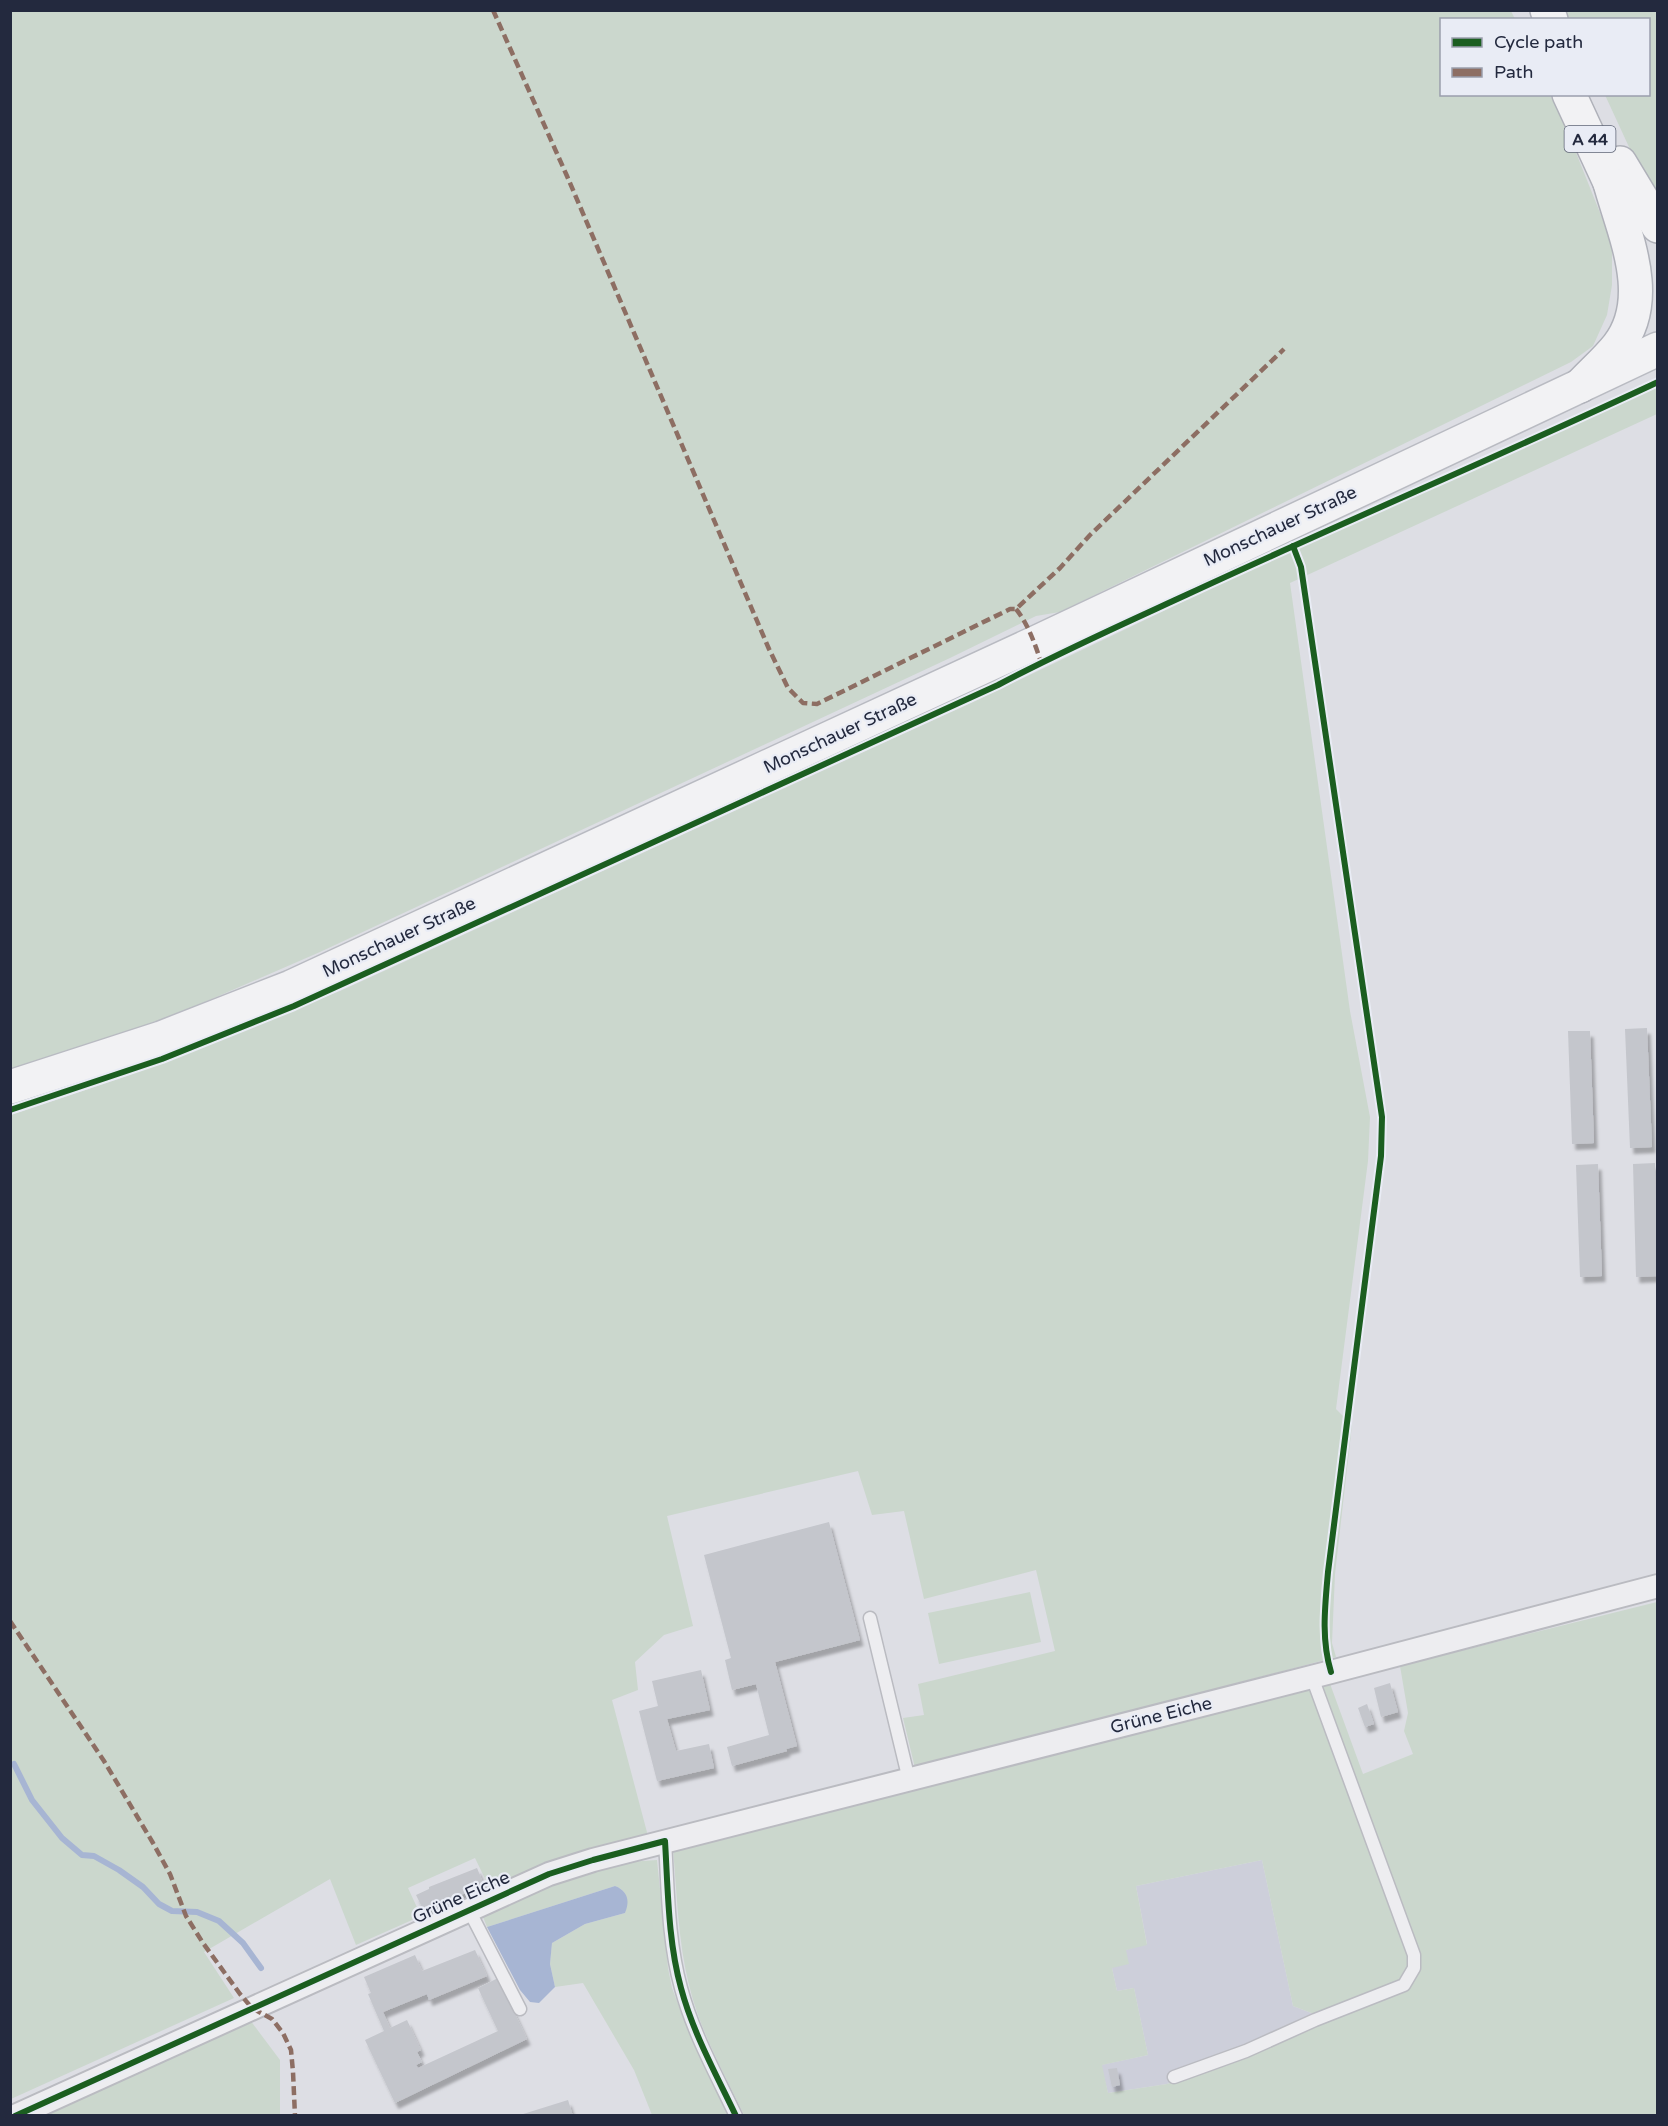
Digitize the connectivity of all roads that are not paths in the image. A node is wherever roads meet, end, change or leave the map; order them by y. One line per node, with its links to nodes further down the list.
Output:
1 (1570, 96): 3 (main road, A 44)
2 (1587, 96): 4 (main road)
3 (1610, 183): 5 (main road); 7 (main road)
4 (1658, 226)
5 (1658, 283)
6 (1658, 349): 7 (main road, Monschauer Straße)
7 (1580, 386): 8 (main road, Monschauer Straße)
8 (10, 1087)
9 (1658, 1586): 11 (street, Grüne Eiche)
10 (870, 1618): 12 (lane)
11 (1312, 1677): 12 (street, Grüne Eiche); 16 (lane)
12 (909, 1780): 13 (street, Grüne Eiche)
13 (665, 1841): 14 (street, Grüne Eiche); 18 (lane)
14 (468, 1910): 15 (lane); 17 (street, Grüne Eiche)
15 (520, 2009)
16 (1174, 2077)
17 (15, 2115)
18 (736, 2115)

